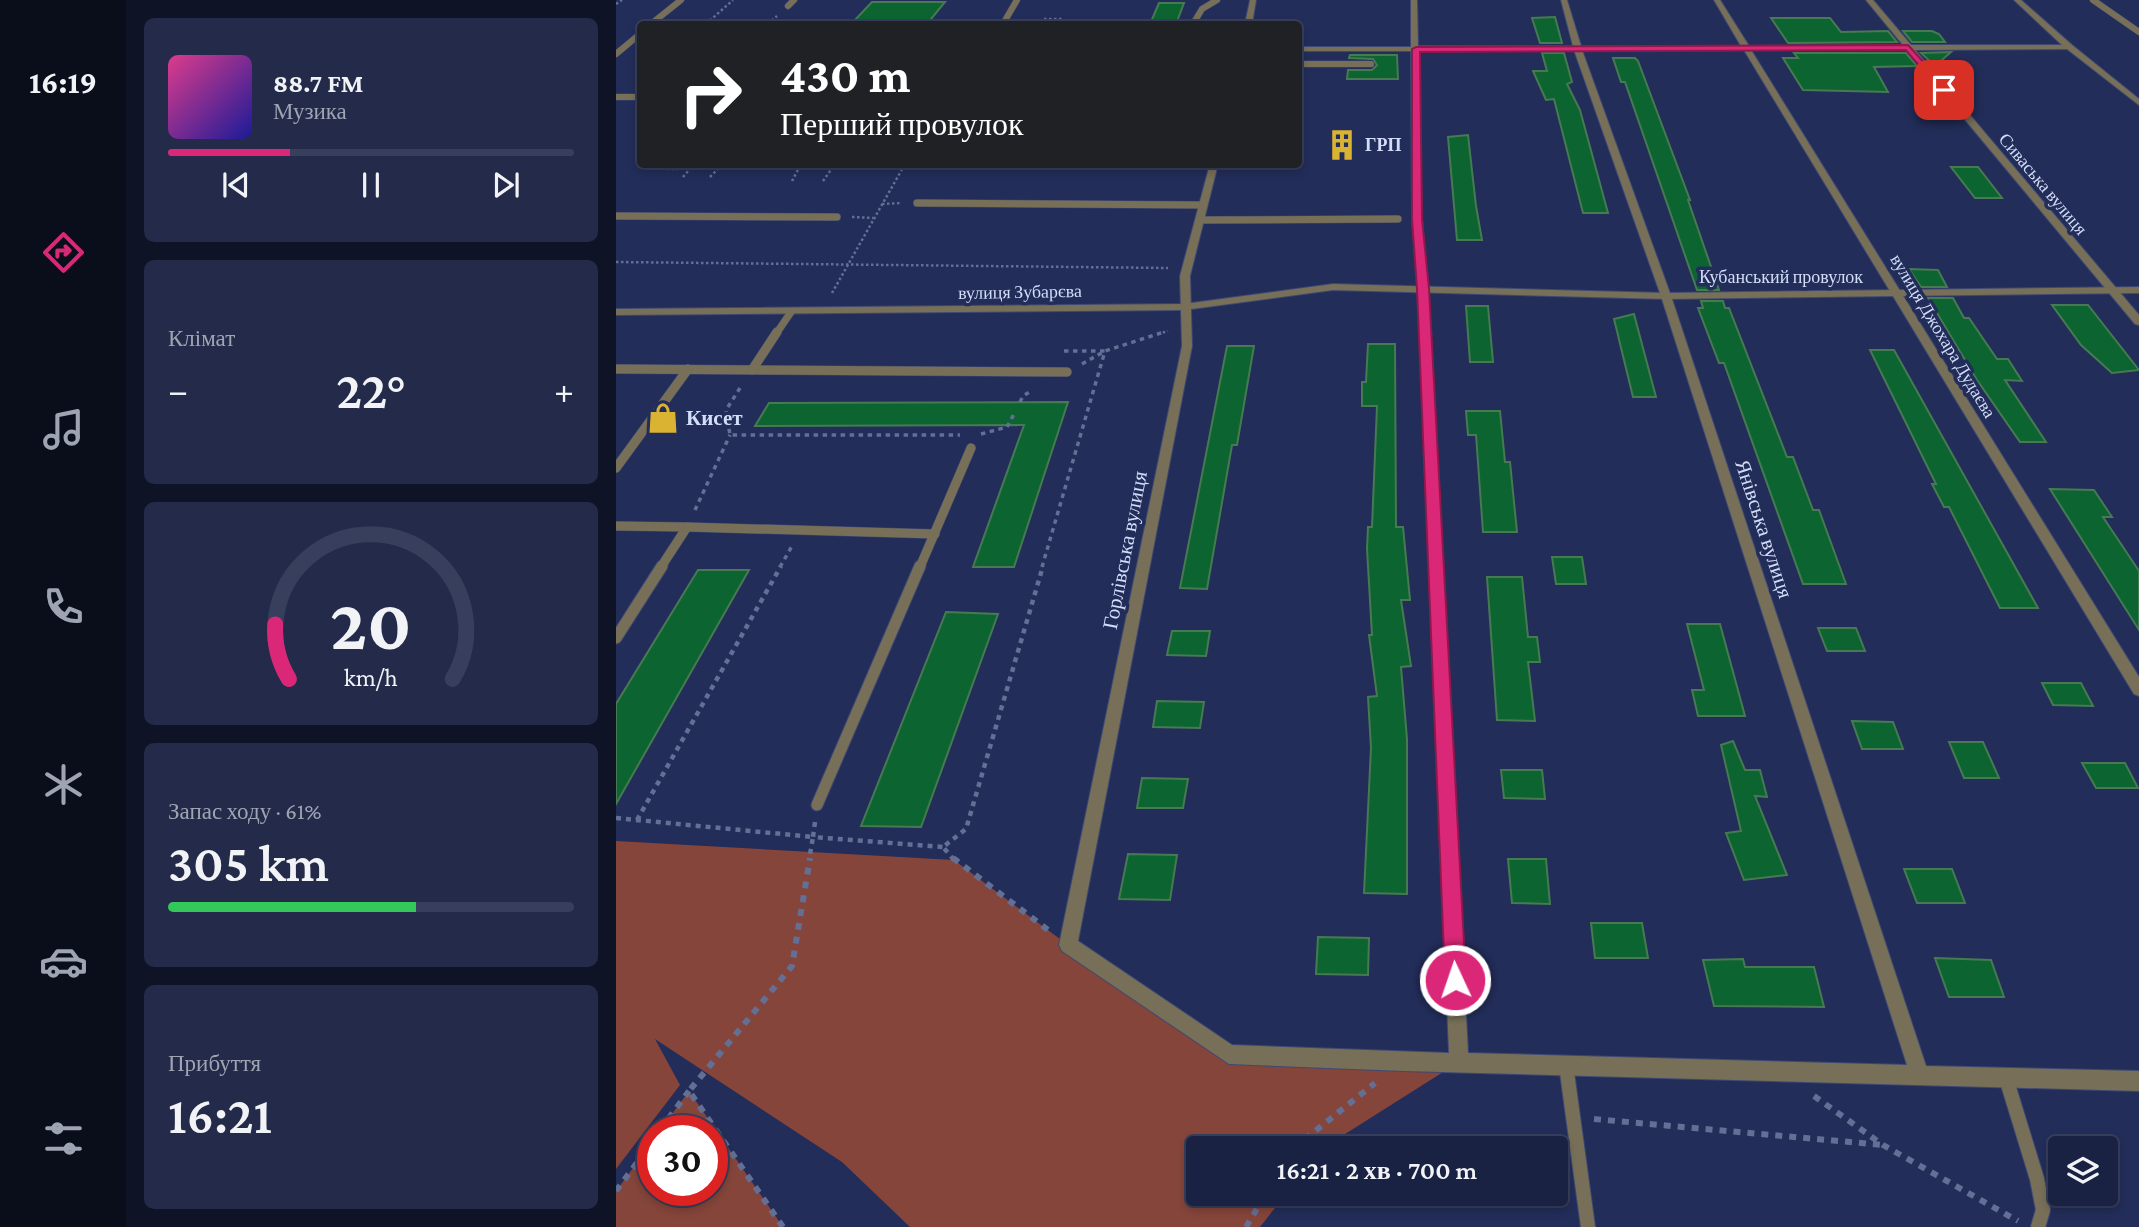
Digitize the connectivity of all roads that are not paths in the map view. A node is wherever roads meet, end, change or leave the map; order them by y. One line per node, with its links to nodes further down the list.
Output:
1 (681, 0): 13 (lane)
2 (794, 0): 12 (lane)
3 (1017, 0): 14 (lane)
4 (1217, 0): 15 (lane)
5 (1253, 0): 16 (street)
6 (1414, 0): 23 (street)
7 (1564, 0): 24 (street, Янівська вулиця)
8 (1717, 0): 20 (street, вулиця Джохара Дудаєва)
9 (1869, 0): 21 (street, Сиваська вулиця)
10 (2017, 0): 19 (street)
11 (2093, 0): 17 (lane)
12 (788, 6)
13 (655, 21)
14 (1005, 21)
15 (1195, 21)
16 (1249, 21)
17 (2139, 32)
18 (637, 36): 25 (lane)
19 (2068, 47): 21 (street); 30 (street)
20 (1745, 48): 21 (street); 24 (street); 41 (street, вулиця Джохара Дудаєва)
21 (1908, 48): 39 (street, Сиваська вулиця)
22 (1302, 49): 23 (street)
23 (1416, 49): 24 (street); 38 (street)
24 (1578, 50): 42 (street, Янівська вулиця)
25 (616, 54)
26 (1302, 64): 27 (lane)
27 (1371, 64)
28 (616, 97): 29 (lane)
29 (637, 97)
30 (2139, 103)
31 (1213, 168): 33 (street, Горлівська вулиця)
32 (917, 203): 33 (lane)
33 (1203, 205): 37 (street, Горлівська вулиця)
34 (616, 216): 35 (lane)
35 (837, 217)
36 (1398, 219): 37 (lane)
37 (1200, 220): 43 (street, Горлівська вулиця)
38 (1423, 289): 42 (street, Кубанський провулок); 43 (street, вулиця Зубарєва); 59 (street)
39 (2111, 290): 40 (street, Кубанський провулок); 41 (street, Кубанський провулок); 46 (street, Сиваська вулиця)
40 (2139, 290)
41 (1896, 294): 42 (street, Кубанський провулок); 57 (street, вулиця Джохара Дудаєва)
42 (1665, 296): 61 (street, Янівська вулиця)
43 (1184, 307): 45 (street, вулиця Зубарєва); 59 (street, Горлівська вулиця)
44 (616, 312): 45 (street, вулиця Зубарєва)
45 (791, 312): 49 (lane)
46 (2139, 322)
47 (616, 369): 48 (lane)
48 (688, 369): 49 (lane); 52 (lane)
49 (752, 370): 50 (lane)
50 (1067, 372)
51 (971, 449): 55 (lane)
52 (616, 468)
53 (616, 526): 54 (lane)
54 (687, 527): 55 (lane); 56 (lane)
55 (935, 534): 58 (lane)
56 (616, 638)
57 (2139, 691)
58 (817, 805)
59 (1459, 1062): 60 (street)
60 (1566, 1065): 61 (street); 64 (lane)
61 (1919, 1073): 62 (street)
62 (2006, 1078): 63 (street); 65 (lane)
63 (2139, 1081)
64 (1588, 1227)
65 (2038, 1227)

